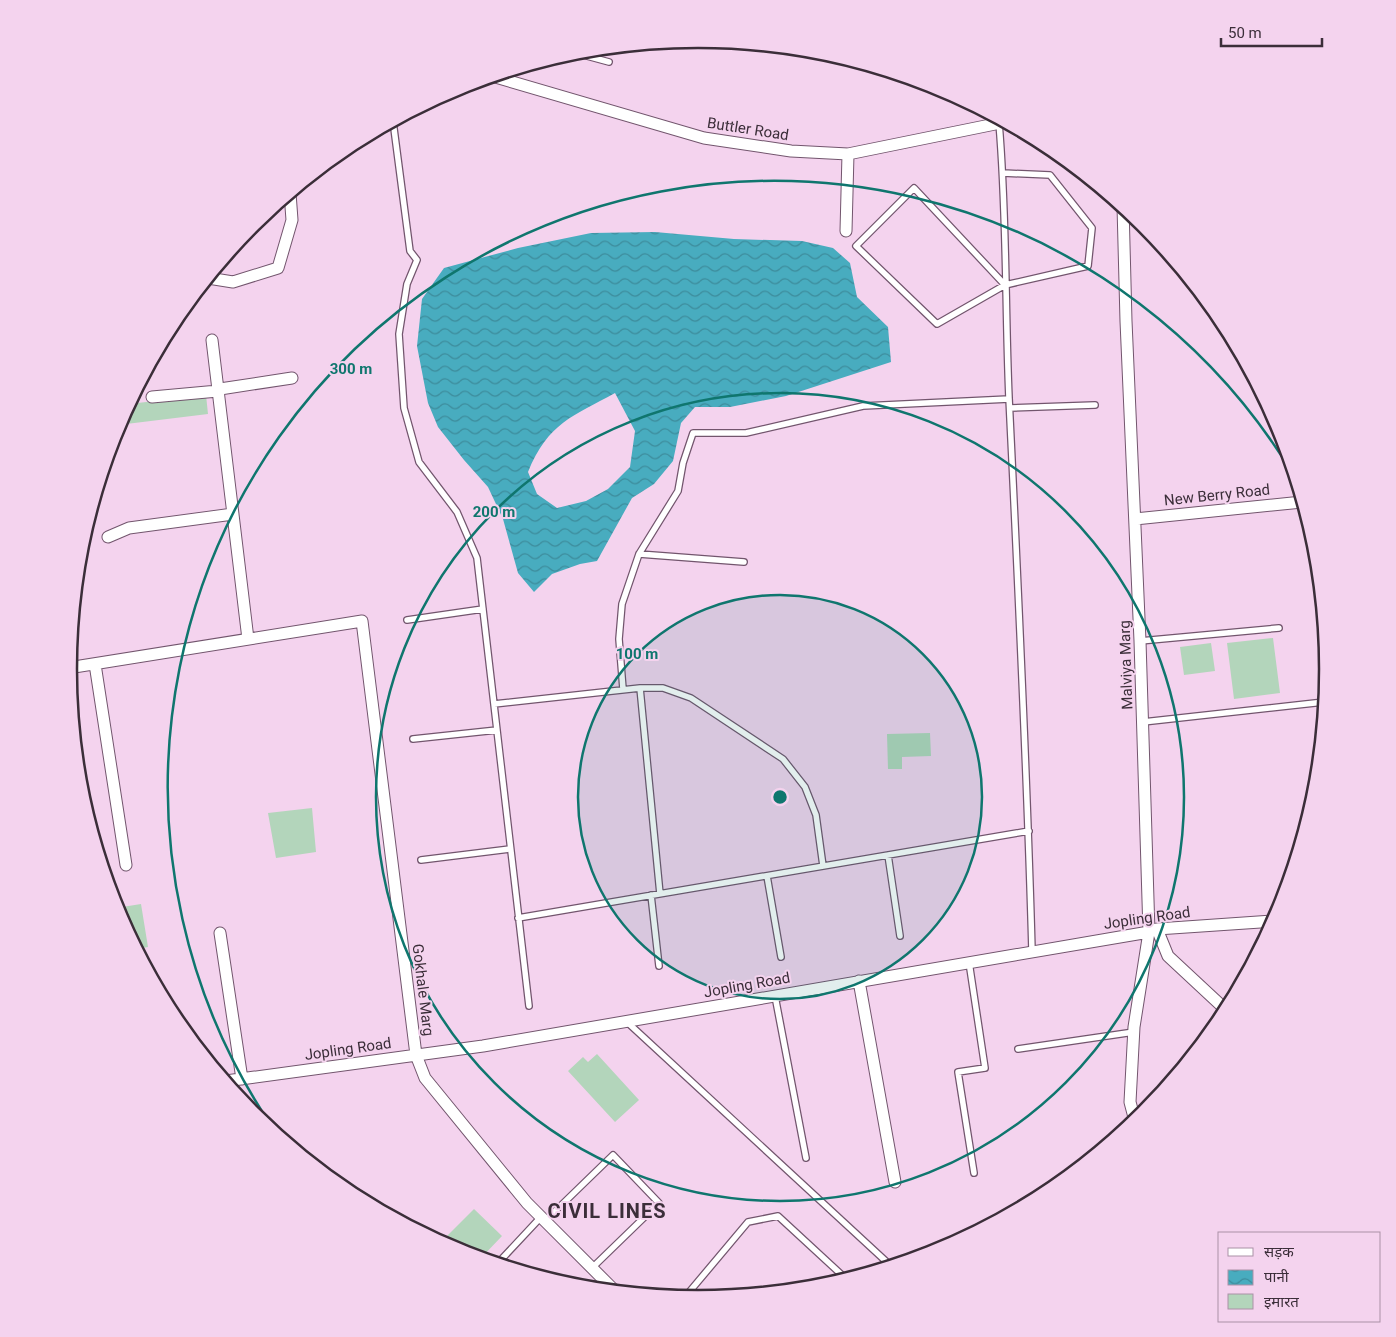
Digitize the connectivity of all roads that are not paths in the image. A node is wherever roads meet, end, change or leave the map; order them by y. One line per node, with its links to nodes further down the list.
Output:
1 (590, 57): 2 (lane)
2 (609, 62)
3 (502, 79): 7 (street, Buttler Road)
4 (996, 124): 7 (street, Buttler Road)
5 (394, 127): 27 (lane)
6 (1002, 127): 8 (lane)
7 (848, 154): 11 (street)
8 (1003, 173): 13 (lane); 13 (lane)
9 (291, 201): 12 (street)
10 (1123, 217): 23 (street, Malviya Marg)
11 (846, 231)
12 (214, 279)
13 (1005, 285): 13 (lane); 18 (lane)
14 (212, 340): 16 (street)
15 (292, 378): 16 (street)
16 (218, 391): 17 (street); 22 (street)
17 (152, 397)
18 (1009, 399): 20 (lane); 25 (lane)
19 (1095, 406): 20 (lane)
20 (1010, 408): 41 (lane)
21 (1296, 503): 23 (street, New Berry Road)
22 (233, 514): 24 (street); 30 (street)
23 (1135, 519): 31 (street, Malviya Marg)
24 (108, 537)
25 (639, 554): 26 (lane); 35 (lane)
26 (744, 562)
27 (483, 609): 28 (lane); 37 (lane)
28 (406, 620)
29 (1279, 628): 31 (lane)
30 (248, 640): 32 (street); 66 (street, Gokhale Marg)
31 (1140, 641): 38 (street, Malviya Marg)
32 (95, 664): 33 (street); 45 (street)
33 (77, 667)
34 (640, 688): 35 (lane); 46 (lane); 48 (lane)
35 (623, 689): 37 (lane)
36 (1318, 703): 38 (lane)
37 (494, 704): 39 (lane)
38 (1142, 722): 52 (street, Malviya Marg)
39 (497, 730): 40 (lane); 42 (lane)
40 (412, 739)
41 (1029, 831): 43 (lane); 55 (lane)
42 (510, 849): 44 (lane); 50 (lane)
43 (888, 855): 46 (lane); 54 (lane)
44 (421, 860)
45 (126, 865)
46 (823, 866): 47 (lane)
47 (767, 876): 48 (lane); 56 (lane)
48 (660, 894): 49 (lane)
49 (650, 896): 50 (lane); 58 (lane)
50 (518, 918): 62 (lane)
51 (1265, 922): 52 (street, Jopling Road)
52 (1153, 930): 55 (street, Jopling Road); 61 (street); 64 (street, Malviya Marg)
53 (220, 933): 67 (street)
54 (900, 936)
55 (1032, 951): 57 (street, Jopling Road)
56 (781, 957)
57 (968, 962): 59 (street, Jopling Road); 71 (lane)
58 (659, 966)
59 (859, 981): 60 (street, Jopling Road); 72 (street)
60 (775, 996): 63 (street, Jopling Road); 70 (lane)
61 (1220, 1004)
62 (528, 1006)
63 (626, 1021): 66 (street, Jopling Road); 75 (lane)
64 (1134, 1032): 65 (lane); 69 (street, Malviya Marg)
65 (1018, 1049)
66 (416, 1055): 67 (street, Jopling Road); 73 (street, Gokhale Marg)
67 (242, 1079): 68 (street, Jopling Road)
68 (233, 1080)
69 (1132, 1112)
70 (806, 1158)
71 (974, 1172)
72 (896, 1182)
73 (543, 1219): 74 (lane); 76 (street, Gokhale Marg); 76 (lane)
74 (503, 1258)
75 (885, 1261)
76 (592, 1268): 78 (street, Gokhale Marg)
77 (840, 1273): 81 (lane)
78 (603, 1279): 79 (lane); 80 (street, Gokhale Marg)
79 (600, 1282)
80 (606, 1282)
81 (691, 1290)

